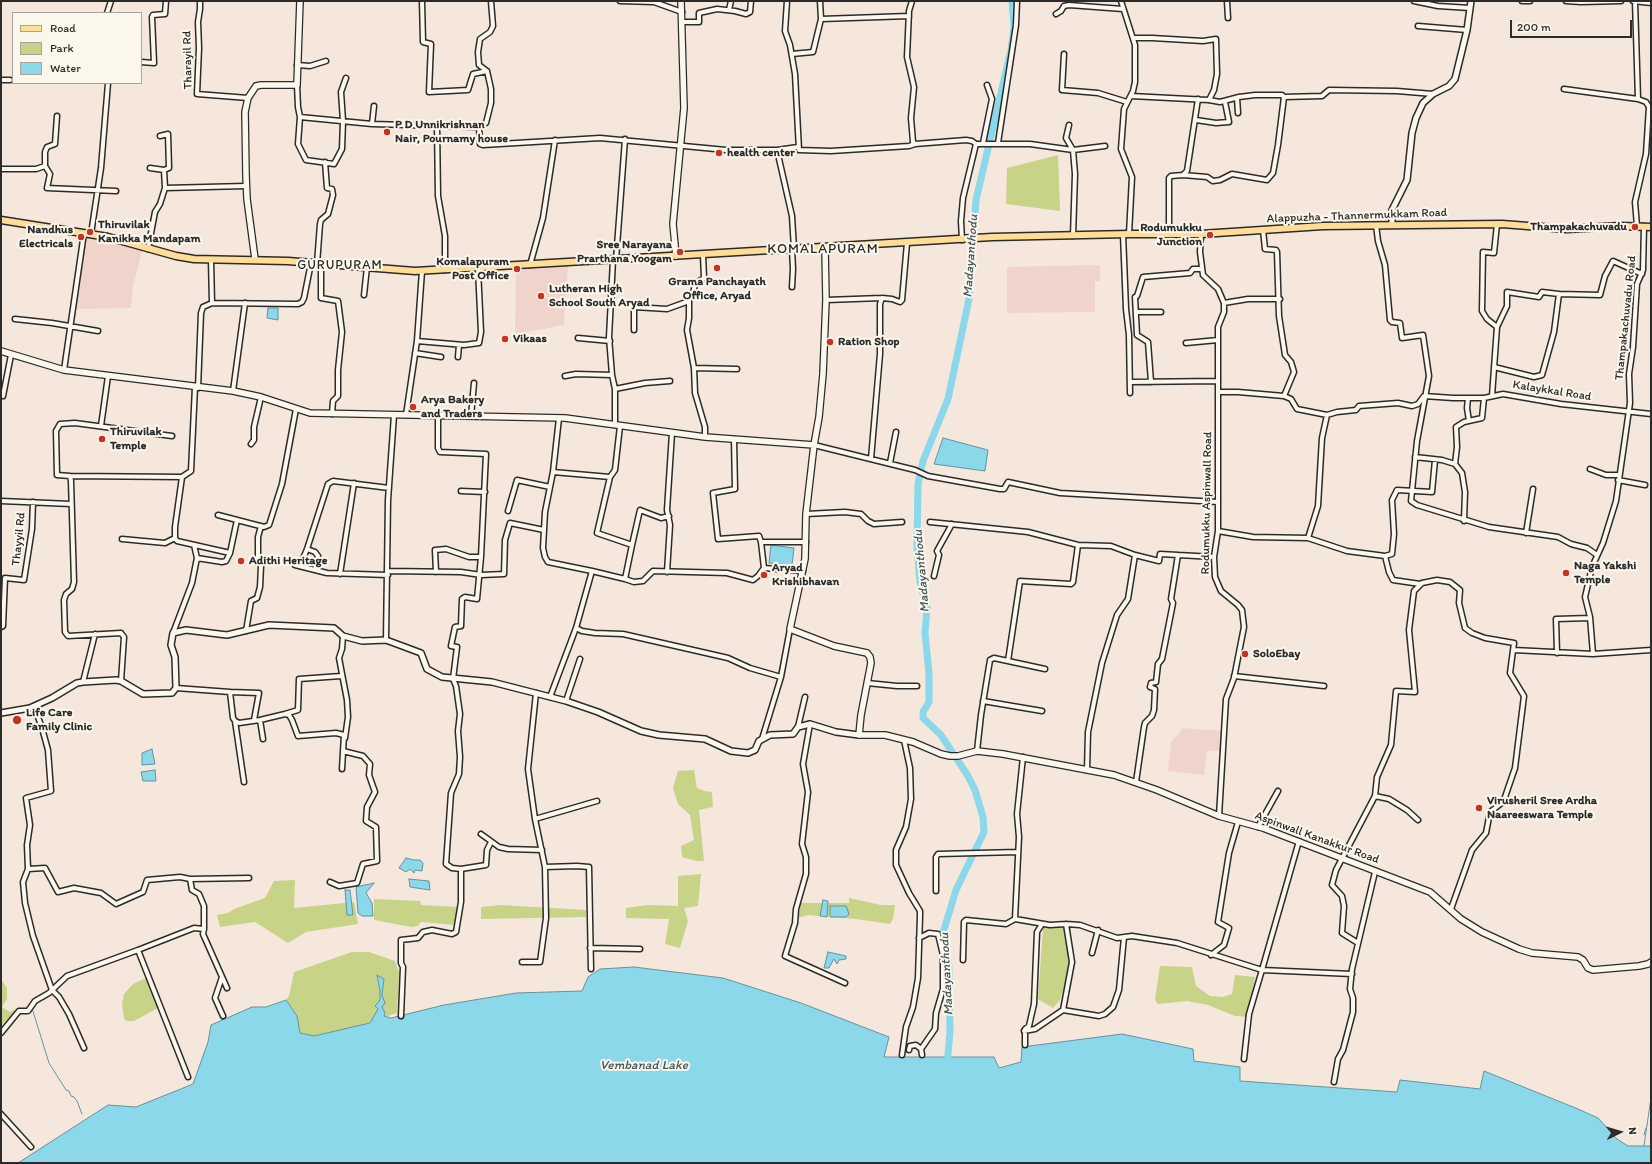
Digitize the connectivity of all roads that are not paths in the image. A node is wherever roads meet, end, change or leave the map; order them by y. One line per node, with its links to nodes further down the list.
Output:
1 (111, 1): 29 (street)
2 (166, 1): 42 (street)
3 (200, 1): 55 (street, Tharayil Rd)
4 (300, 1): 43 (main road)
5 (422, 1): 44 (street)
6 (491, 1): 44 (street)
7 (620, 1): 30 (street)
8 (681, 1): 30 (main road)
9 (731, 1): 28 (street)
10 (751, 1): 28 (street)
11 (786, 1): 39 (street)
12 (820, 1): 34 (street)
13 (912, 1): 32 (street)
14 (1016, 1): 76 (street)
15 (1121, 1): 26 (street)
16 (1227, 1): 33 (street)
17 (1414, 1): 27 (street)
18 (1471, 1): 27 (street)
19 (1522, 1): 20 (street)
20 (1530, 1)
21 (1566, 1): 22 (street)
22 (1621, 1)
23 (1634, 1): 25 (street); 58 (street)
24 (1064, 3): 26 (street); 31 (street)
25 (1651, 3)
26 (1123, 8): 38 (street)
27 (1470, 8): 37 (street)
28 (729, 10): 35 (street)
29 (107, 12)
30 (682, 12): 35 (main road)
31 (1056, 14)
32 (909, 16): 34 (street); 78 (street)
33 (1228, 18)
34 (821, 19): 39 (street)
35 (682, 22): 77 (main road)
36 (1418, 26): 37 (street)
37 (1467, 30): 52 (street)
38 (1133, 38): 53 (street); 59 (street)
39 (792, 54): 81 (street)
40 (1064, 54): 60 (street)
41 (326, 61): 43 (street)
42 (142, 62)
43 (297, 65): 49 (main road)
44 (486, 71): 71 (street)
45 (346, 78): 67 (street)
46 (1, 80): 47 (street)
47 (10, 80)
48 (108, 84): 94 (street)
49 (297, 85): 55 (main road); 65 (street)
50 (987, 85): 75 (street)
51 (1564, 89): 58 (street)
52 (1433, 94): 54 (street); 99 (street)
53 (1131, 96): 57 (street); 60 (street)
54 (1284, 97): 56 (street); 91 (street)
55 (248, 98): 92 (main road)
56 (1237, 98): 61 (street); 63 (street)
57 (1198, 99): 59 (street); 66 (street)
58 (1638, 99): 85 (street)
59 (1209, 100): 61 (street)
60 (1127, 102): 106 (street)
61 (1225, 102): 66 (street)
62 (374, 106): 68 (street)
63 (1238, 113)
64 (57, 116): 87 (street)
65 (300, 117): 67 (street); 84 (street)
66 (1196, 120): 91 (street)
67 (343, 121): 68 (street); 84 (street)
68 (372, 124): 70 (street)
69 (1069, 125): 83 (street)
70 (437, 126): 71 (street); 125 (street)
71 (479, 127): 73 (street)
72 (160, 136): 90 (street)
73 (555, 140): 74 (street); 121 (street)
74 (626, 140): 77 (street); 119 (street)
75 (985, 143): 76 (street); 79 (street)
76 (998, 143): 83 (street)
77 (679, 144): 82 (street); 116 (main road)
78 (915, 144): 79 (street); 81 (street)
79 (976, 144): 110 (street)
80 (1105, 146): 83 (street)
81 (798, 147): 82 (street)
82 (777, 150): 114 (street)
83 (1073, 150): 109 (street)
84 (325, 162): 120 (street)
85 (1645, 163): 86 (street); 100 (street)
86 (1651, 165)
87 (45, 166): 89 (street); 94 (street)
88 (150, 168): 90 (street)
89 (1, 169)
90 (164, 170): 93 (street)
91 (1183, 176): 107 (street)
92 (246, 186): 93 (street); 117 (main road)
93 (165, 188): 112 (street)
94 (97, 191): 95 (street); 105 (street)
95 (116, 191)
96 (1, 220): 104 (main road)
97 (1497, 224): 99 (main road, Alappuzha - Thannermukkam Road); 100 (main road, Alappuzha - Thannermukkam Road); 142 (street)
98 (1376, 225): 99 (main road, Alappuzha - Thannermukkam Road); 103 (main road, Alappuzha - Thannermukkam Road); 176 (street)
99 (1392, 225)
100 (1637, 226): 101 (main road, Alappuzha - Thannermukkam Road)
101 (1644, 226): 102 (main road, Alappuzha - Thannermukkam Road); 127 (street, Thampakachuvadu Road)
102 (1651, 227)
103 (1263, 230): 108 (main road, Alappuzha - Thannermukkam Road); 132 (street)
104 (84, 233): 105 (main road); 141 (street)
105 (91, 234): 112 (main road)
106 (1126, 234): 107 (main road, Alappuzha - Thannermukkam Road); 109 (main road, Alappuzha - Thannermukkam Road); 165 (street)
107 (1169, 234): 108 (main road, Alappuzha - Thannermukkam Road)
108 (1201, 234): 124 (street)
109 (1073, 236): 110 (main road, Alappuzha - Thannermukkam Road)
110 (964, 240): 111 (main road)
111 (907, 243): 113 (main road); 131 (street)
112 (148, 248): 118 (main road)
113 (825, 248): 114 (main road); 133 (main road)
114 (793, 249): 115 (main road); 128 (street)
115 (703, 255): 116 (main road); 134 (street)
116 (676, 256): 119 (main road)
117 (255, 259): 118 (main road); 120 (main road)
118 (211, 260): 135 (street)
119 (614, 260): 121 (main road); 148 (street)
120 (317, 264): 122 (main road); 136 (street); 182 (street)
121 (530, 265): 123 (main road)
122 (367, 267): 126 (main road); 130 (street)
123 (478, 269): 125 (main road); 150 (street)
124 (1202, 269): 137 (street); 138 (street)
125 (445, 270): 126 (main road)
126 (422, 271): 147 (street)
127 (1642, 274): 129 (street); 181 (street, Thampakachuvadu Road)
128 (792, 287)
129 (1559, 294): 142 (street); 156 (street)
130 (364, 295)
131 (882, 298): 133 (street); 201 (street)
132 (1280, 299): 137 (street); 175 (street)
133 (826, 300): 199 (main road)
134 (689, 301): 143 (street); 157 (street)
135 (212, 303): 136 (street); 168 (street)
136 (246, 303): 170 (street)
137 (1224, 303): 146 (street, Rodumukku Aspinwall Road)
138 (1136, 312): 139 (street); 166 (street)
139 (1161, 312)
140 (15, 320): 141 (street)
141 (70, 326): 144 (street); 159 (street)
142 (1496, 327): 156 (street)
143 (634, 330)
144 (98, 331)
145 (578, 338): 148 (street)
146 (1218, 340): 149 (street); 164 (street, Rodumukku Aspinwall Road)
147 (416, 341): 150 (street); 152 (street)
148 (610, 341): 160 (street)
149 (1186, 343)
150 (459, 345): 155 (street)
151 (1, 352): 153 (main road)
152 (415, 353): 154 (street); 185 (street)
153 (11, 355): 159 (main road); 173 (street)
154 (441, 357)
155 (458, 357)
156 (1494, 367): 177 (street)
157 (694, 368): 158 (street); 196 (street)
158 (737, 369)
159 (64, 370): 161 (main road)
160 (612, 374): 162 (street); 169 (street)
161 (108, 376): 168 (main road); 191 (street)
162 (565, 376)
163 (670, 381): 169 (street)
164 (1218, 381): 166 (street); 171 (street, Rodumukku Aspinwall Road)
165 (1130, 382): 166 (street); 172 (street)
166 (1151, 382)
167 (474, 383): 188 (street)
168 (196, 387): 170 (main road); 208 (street)
169 (615, 389): 192 (street)
170 (233, 391): 174 (main road)
171 (1218, 392): 175 (street); 221 (street, Rodumukku Aspinwall Road)
172 (1130, 393)
173 (3, 396)
174 (261, 396): 180 (main road); 198 (street)
175 (1284, 396): 187 (street)
176 (1424, 396): 178 (street, Kalaykkal Road); 187 (street); 200 (street)
177 (1492, 396): 179 (street, Kalaykkal Road); 181 (street, Kalaykkal Road)
178 (1468, 398): 179 (street, Kalaykkal Road); 190 (street)
179 (1484, 398): 190 (street)
180 (296, 409): 182 (main road); 232 (street)
181 (1629, 411): 183 (street, Kalaykkal Road); 210 (street, Thampakachuvadu Road)
182 (332, 414): 184 (main road)
183 (1651, 414)
184 (394, 415): 185 (main road); 214 (street)
185 (406, 415): 186 (main road)
186 (438, 415): 188 (main road); 218 (street)
187 (1327, 415): 237 (street)
188 (471, 416): 189 (main road)
189 (559, 418): 192 (main road); 206 (street)
190 (1470, 421): 204 (street)
191 (101, 426): 195 (street); 207 (street)
192 (617, 426): 194 (main road); 209 (street)
193 (896, 432): 203 (street)
194 (672, 433): 196 (main road); 226 (street)
195 (172, 436)
196 (705, 437): 197 (main road)
197 (734, 439): 199 (main road); 239 (street)
198 (251, 444)
199 (814, 445): 201 (street); 224 (main road)
200 (1415, 457): 202 (street); 217 (street)
201 (871, 459): 203 (street)
202 (1435, 460): 204 (street); 217 (street)
203 (890, 463): 221 (street)
204 (1455, 464): 228 (street)
205 (1590, 469): 210 (street)
206 (553, 472): 209 (street); 213 (street)
207 (70, 476): 208 (street); 222 (street)
208 (182, 477): 236 (street)
209 (610, 477): 242 (street)
210 (1619, 478): 212 (street); 248 (street, Thampakachuvadu Road)
211 (354, 483): 214 (street); 244 (street); 260 (street)
212 (1645, 485)
213 (550, 487): 223 (street); 233 (street)
214 (389, 488): 259 (street)
215 (1533, 489): 235 (street)
216 (461, 491): 218 (street)
217 (1411, 491): 228 (street); 249 (street)
218 (485, 492): 250 (street)
219 (1, 501): 220 (street)
220 (33, 502): 222 (street); 266 (street, Thayyil Rd)
221 (1218, 502): 234 (street, Rodumukku Aspinwall Road)
222 (71, 504): 271 (street)
223 (508, 510)
224 (806, 514): 229 (street); 240 (main road)
225 (218, 515): 227 (street)
226 (669, 516): 242 (street); 257 (street)
227 (237, 520): 232 (street); 245 (street)
228 (1464, 521): 235 (street)
229 (902, 522)
230 (930, 522): 231 (street)
231 (952, 524): 243 (street); 262 (street)
232 (261, 526): 269 (street)
233 (544, 530): 255 (street); 261 (street)
234 (1218, 531): 237 (street); 251 (street, Rodumukku Aspinwall Road)
235 (1526, 533): 248 (street)
236 (175, 538): 238 (street); 241 (street)
237 (1308, 538): 249 (street)
238 (122, 539)
239 (761, 542): 240 (street); 253 (street)
240 (806, 542): 258 (main road)
241 (194, 545): 245 (street); 252 (street)
242 (632, 545): 263 (street)
243 (1078, 546): 246 (street); 279 (street)
244 (307, 549): 254 (street); 254 (street)
245 (230, 553): 252 (street)
246 (1136, 555): 247 (street); 316 (street)
247 (1178, 555): 251 (street); 318 (street)
248 (1597, 555): 265 (street, Thampakachuvadu Road)
249 (1385, 556): 264 (street)
250 (481, 557): 256 (street); 261 (street)
251 (1214, 557): 282 (street, Rodumukku Aspinwall Road)
252 (197, 558): 270 (street)
253 (764, 568): 257 (street); 258 (street)
254 (315, 570): 260 (street)
255 (592, 571): 263 (street); 267 (street)
256 (436, 572): 259 (street); 261 (street)
257 (667, 572): 263 (street)
258 (803, 572): 268 (main road)
259 (388, 573): 260 (street); 273 (street)
260 (340, 574)
261 (478, 575): 284 (street)
262 (934, 576)
263 (625, 579)
264 (1420, 584): 274 (street); 320 (street)
265 (1590, 618): 276 (street); 277 (street, Thampakachuvadu Road)
266 (1, 627)
267 (576, 628): 283 (street); 293 (street)
268 (790, 630): 283 (street); 287 (main road)
269 (246, 632): 270 (street); 272 (street)
270 (173, 633): 290 (street)
271 (95, 634): 285 (street); 286 (street)
272 (343, 636): 273 (street); 281 (street)
273 (386, 640): 284 (street)
274 (1514, 650): 276 (street); 341 (street)
275 (1651, 650): 277 (street)
276 (1557, 653): 277 (street)
277 (1593, 654)
278 (580, 659): 295 (street)
279 (1008, 661): 280 (street); 296 (street)
280 (1045, 669)
281 (341, 676): 300 (street); 309 (street)
282 (1234, 676): 289 (street); 322 (street, Rodumukku Aspinwall Road)
283 (781, 677): 310 (street)
284 (453, 679): 292 (street); 335 (street)
285 (121, 681): 286 (street); 290 (street)
286 (83, 682): 297 (street)
287 (867, 683): 288 (street); 307 (main road)
288 (917, 686)
289 (1324, 686)
290 (176, 688): 291 (street)
291 (230, 692): 301 (street); 304 (street)
292 (536, 693): 293 (street); 323 (street)
293 (550, 697): 295 (street)
294 (805, 697): 303 (street)
295 (566, 701): 310 (street)
296 (983, 701): 298 (street); 313 (street)
297 (34, 706): 299 (street); 334 (street)
298 (1042, 711)
299 (1, 713)
300 (285, 714): 302 (street); 309 (street)
301 (254, 720): 302 (street); 304 (street)
302 (260, 720): 308 (street)
303 (801, 720): 305 (street); 306 (street)
304 (235, 721): 317 (street)
305 (807, 724): 306 (street); 307 (street); 362 (street)
306 (798, 727): 310 (street)
307 (860, 735): 311 (main road, Aspinwall Kanakkur Road)
308 (263, 739)
309 (344, 739): 312 (street)
310 (762, 739)
311 (904, 740): 313 (main road, Aspinwall Kanakkur Road); 348 (street)
312 (343, 751): 315 (street); 339 (street)
313 (977, 751): 314 (main road, Aspinwall Kanakkur Road)
314 (1023, 757): 316 (main road, Aspinwall Kanakkur Road); 331 (street)
315 (342, 769)
316 (1087, 770): 318 (main road, Aspinwall Kanakkur Road)
317 (244, 782)
318 (1136, 782): 322 (main road, Aspinwall Kanakkur Road)
319 (1278, 791): 326 (street)
320 (1376, 796): 324 (street); 332 (street)
321 (597, 801): 323 (street)
322 (1219, 816): 325 (main road, Aspinwall Kanakkur Road)
323 (535, 819): 330 (street)
324 (1418, 820)
325 (1238, 822): 326 (main road, Aspinwall Kanakkur Road); 354 (street)
326 (1258, 827): 328 (main road, Aspinwall Kanakkur Road)
327 (481, 834): 329 (street)
328 (1299, 841): 332 (main road, Aspinwall Kanakkur Road); 359 (street)
329 (491, 842): 330 (street); 335 (street)
330 (542, 850): 333 (street)
331 (1018, 852): 340 (street); 342 (street)
332 (1342, 858): 336 (main road, Aspinwall Kanakkur Road); 349 (street)
333 (545, 867): 350 (street); 356 (street)
334 (28, 869): 338 (street); 364 (street)
335 (461, 869): 367 (street)
336 (1375, 872): 341 (main road, Aspinwall Kanakkur Road); 349 (street)
337 (249, 878): 338 (street)
338 (190, 879): 345 (street)
339 (330, 882)
340 (936, 891)
341 (1451, 909): 357 (main road, Aspinwall Kanakkur Road)
342 (1015, 919): 343 (street); 355 (street)
343 (1042, 924): 344 (street); 368 (street)
344 (1066, 924): 346 (street); 365 (street)
345 (204, 929): 352 (street); 361 (street)
346 (1098, 930): 347 (street); 353 (street)
347 (1124, 937): 354 (street); 365 (street)
348 (919, 938): 372 (street); 374 (street)
349 (1358, 943): 360 (street)
350 (590, 948): 351 (street); 358 (street)
351 (640, 949)
352 (138, 950): 364 (street); 377 (street)
353 (1092, 953)
354 (1211, 955): 359 (street)
355 (962, 960)
356 (522, 962)
357 (1651, 962)
358 (591, 969)
359 (1262, 970): 360 (street); 376 (street)
360 (1352, 974): 378 (street)
361 (222, 978): 363 (street); 366 (street)
362 (845, 983)
363 (227, 988)
364 (52, 990): 369 (street); 371 (street)
365 (1063, 1010): 368 (street)
366 (223, 1016)
367 (401, 1016)
368 (1024, 1031): 370 (street)
369 (1, 1033)
370 (1025, 1045)
371 (84, 1048)
372 (921, 1049): 373 (street); 375 (street)
373 (909, 1050)
374 (902, 1055)
375 (922, 1055)
376 (1244, 1059)
377 (188, 1077)
378 (1334, 1082)
379 (1, 1114): 380 (street)
380 (31, 1147)

